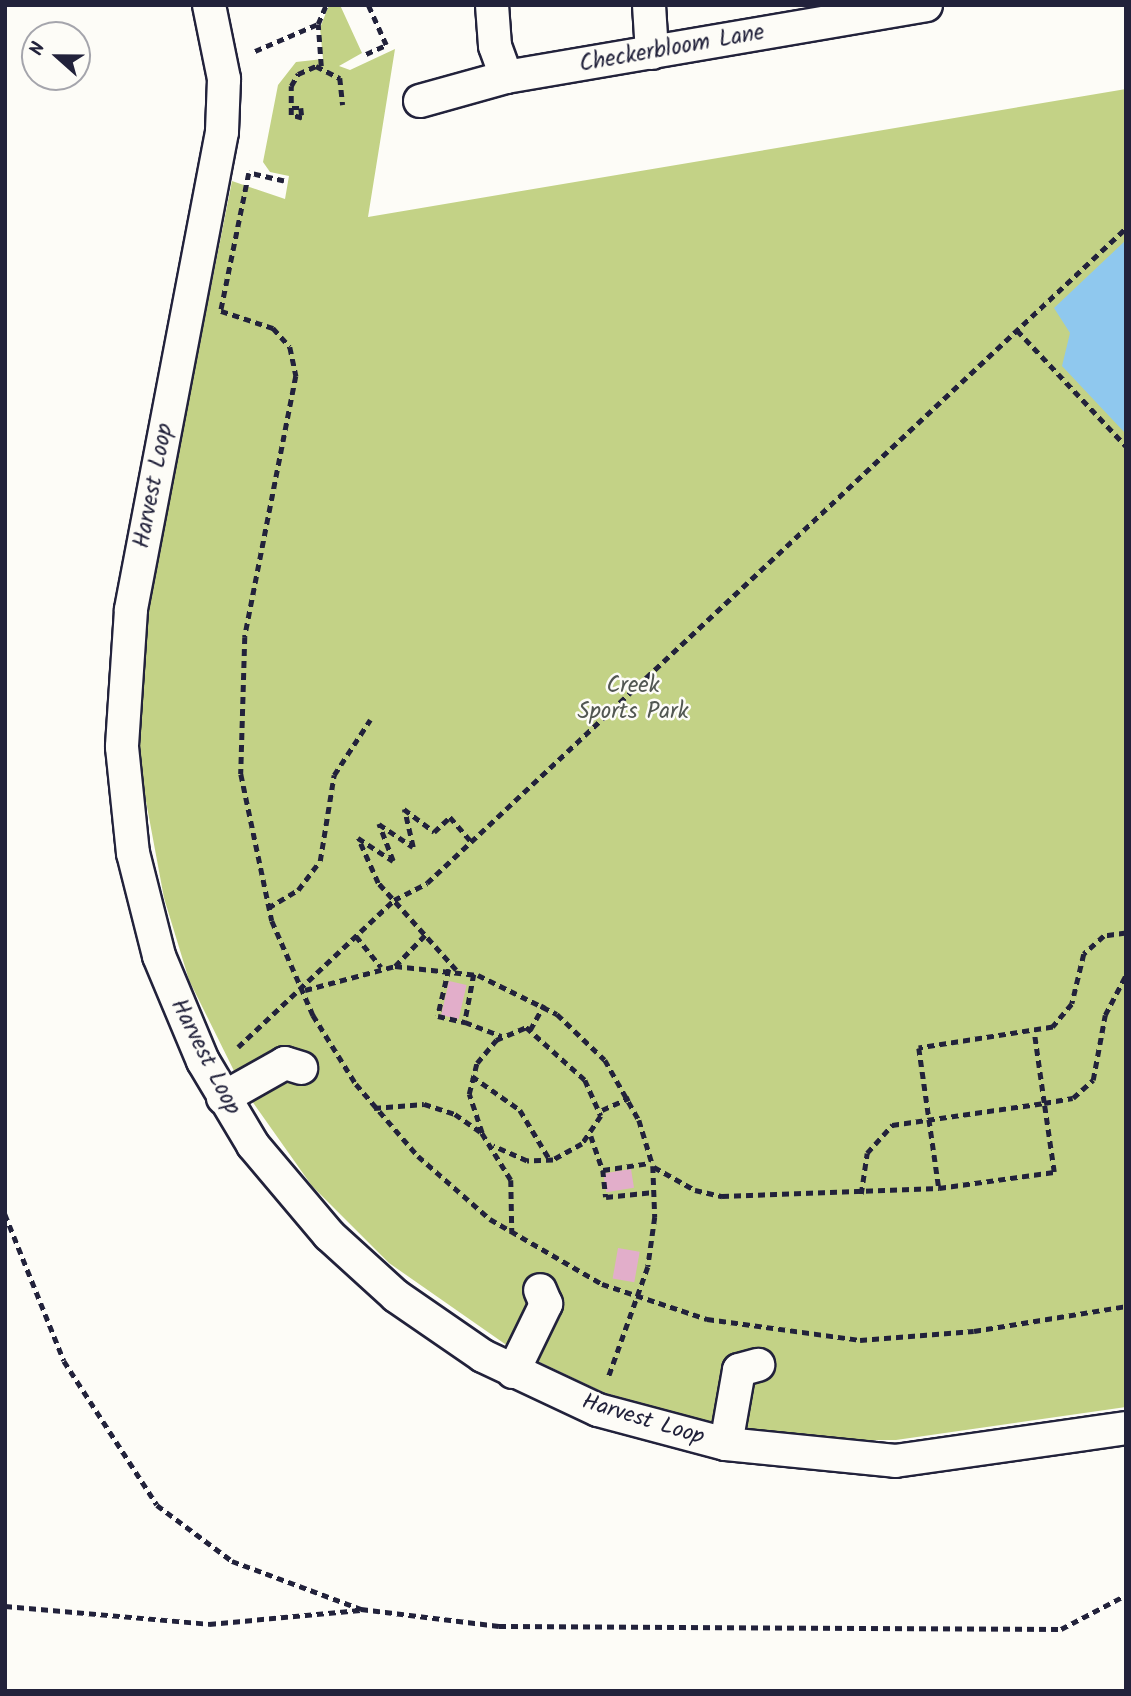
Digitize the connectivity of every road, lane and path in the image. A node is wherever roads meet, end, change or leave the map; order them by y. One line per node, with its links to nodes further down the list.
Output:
1 (209, 5): 43 (street, Harvest Loop)
2 (326, 5): 8 (path)
3 (368, 5): 11 (path)
4 (492, 5): 13 (street)
5 (649, 5): 10 (street)
6 (926, 5): 7 (street, Checkerbloom Lane)
7 (809, 15): 10 (street, Checkerbloom Lane)
8 (318, 24): 9 (path); 12 (path)
9 (255, 51)
10 (652, 53): 13 (street, Checkerbloom Lane)
11 (366, 54)
12 (321, 66): 15 (path); 16 (path)
13 (506, 77): 14 (street, Checkerbloom Lane)
14 (420, 101)
15 (343, 105)
16 (292, 108)
17 (284, 181): 24 (path)
18 (1126, 228): 19 (path)
19 (1017, 330): 20 (path); 22 (path)
20 (1126, 446)
21 (370, 720): 24 (path)
22 (471, 841): 23 (path); 23 (path)
23 (394, 900): 26 (path); 27 (path)
24 (268, 908): 34 (path)
25 (1126, 933): 38 (path)
26 (425, 935): 28 (path); 31 (path)
27 (356, 936): 29 (path); 34 (path)
28 (395, 966): 29 (path); 30 (path)
29 (381, 967): 34 (path)
30 (449, 969): 31 (path); 36 (path)
31 (456, 970): 32 (path)
32 (474, 974): 35 (path); 36 (path)
33 (1126, 975): 45 (path)
34 (301, 992): 40 (path); 46 (path)
35 (544, 1005): 37 (path); 44 (path)
36 (465, 1022): 39 (path)
37 (530, 1030): 39 (path); 47 (path)
38 (1034, 1032): 45 (path); 48 (path)
39 (502, 1037): 42 (path)
40 (238, 1047)
41 (302, 1068): 43 (street)
42 (472, 1076): 49 (path); 52 (path)
43 (223, 1098): 64 (street, Harvest Loop)
44 (629, 1098): 47 (path); 53 (path)
45 (1044, 1103): 48 (path); 55 (path)
46 (374, 1108): 49 (path); 59 (path)
47 (602, 1110): 50 (path)
48 (929, 1118): 55 (path); 57 (path)
49 (482, 1133): 51 (path)
50 (590, 1135): 52 (path); 54 (path)
51 (493, 1146): 52 (path); 59 (path)
52 (550, 1160)
53 (651, 1165): 54 (path); 56 (path); 57 (path)
54 (603, 1170): 56 (path)
55 (939, 1188): 57 (path)
56 (654, 1192): 61 (path)
57 (861, 1194)
58 (5, 1214): 70 (path)
59 (512, 1233): 61 (path)
60 (540, 1290): 64 (street)
61 (639, 1298): 62 (path); 65 (path)
62 (1126, 1306)
63 (758, 1366): 67 (street)
64 (513, 1372): 67 (street, Harvest Loop)
65 (609, 1376)
66 (1126, 1428): 67 (street, Harvest Loop)
67 (726, 1444)
68 (1126, 1595): 70 (path)
69 (5, 1606): 70 (path)
70 (361, 1609)

